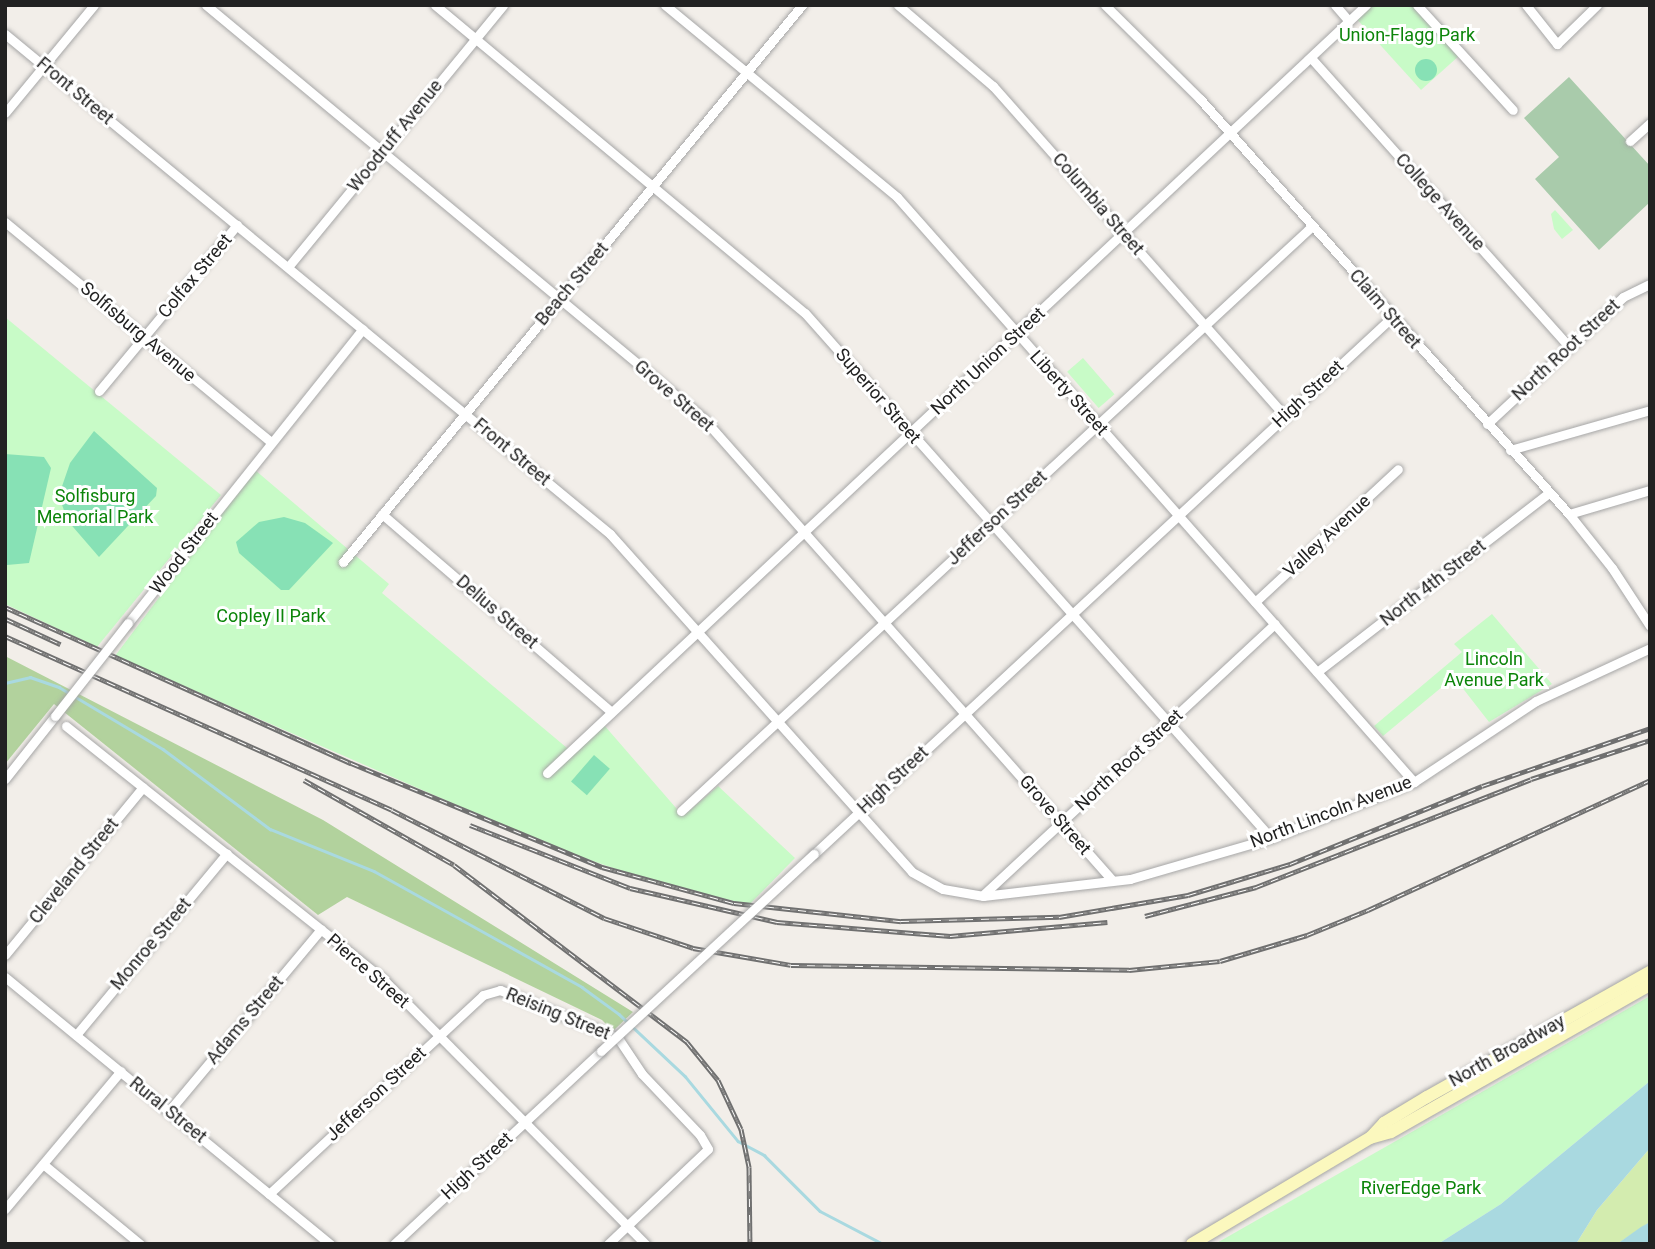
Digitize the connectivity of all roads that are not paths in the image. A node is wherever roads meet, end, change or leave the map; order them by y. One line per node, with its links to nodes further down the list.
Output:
1 (94, 5): 18 (street)
2 (205, 5): 25 (street, Grove Street)
3 (435, 5): 16 (street, Superior Street)
4 (503, 5): 16 (street, Woodruff Avenue)
5 (665, 5): 19 (street, Liberty Street)
6 (802, 5): 19 (street, Beach Street)
7 (898, 5): 30 (street, Columbia Street)
8 (1105, 5): 23 (street, Claim Street)
9 (1335, 5): 14 (street)
10 (1366, 5): 14 (street, North Union Street)
11 (1418, 5): 20 (street)
12 (1526, 5): 13 (street)
13 (1597, 5)
14 (1349, 21): 17 (street, North Union Street)
15 (5, 34): 18 (street, Front Street)
16 (475, 38): 25 (street, Woodruff Avenue); 26 (street, Superior Street)
17 (1311, 58): 23 (street, North Union Street); 39 (street, College Avenue)
18 (45, 66): 21 (street); 28 (street, Front Street)
19 (747, 72): 26 (street, Beach Street); 37 (street, Liberty Street)
20 (1513, 110)
21 (5, 113)
22 (1650, 123): 24 (street)
23 (1231, 135): 29 (street, Claim Street); 30 (street, North Union Street)
24 (1630, 141)
25 (383, 152): 31 (street, Woodruff Avenue); 33 (street, Grove Street)
26 (653, 186): 33 (street, Beach Street); 46 (street, Superior Street)
27 (5, 222): 38 (street, Solfisburg Avenue)
28 (237, 225): 31 (street, Front Street); 38 (street, Colfax Street)
29 (1312, 226): 34 (street, Claim Street); 35 (street, Jefferson Street)
30 (1124, 234): 35 (street, Columbia Street); 37 (street, North Union Street)
31 (288, 267): 36 (street, Front Street)
32 (1650, 284): 39 (street, North Root Street)
33 (560, 299): 42 (street, Beach Street); 56 (street, Grove Street)
34 (1392, 317): 43 (street, High Street); 44 (street, Claim Street)
35 (1204, 325): 43 (street, Columbia Street); 45 (street, Jefferson Street)
36 (363, 329): 42 (street, Front Street); 47 (street, Wood Street)
37 (1017, 334): 45 (street, Liberty Street); 46 (street, North Union Street)
38 (144, 337): 40 (street, Colfax Street); 47 (street, Solfisburg Avenue)
39 (1569, 347): 44 (street, North Root Street)
40 (99, 391)
41 (1650, 411): 48 (street)
42 (465, 413): 52 (street, Beach Street); 63 (street, Front Street)
43 (1285, 416): 54 (street, High Street)
44 (1486, 424): 48 (street, Claim Street)
45 (1098, 425): 54 (street, Liberty Street); 55 (street, Jefferson Street)
46 (911, 432): 55 (street, Superior Street); 56 (street, North Union Street)
47 (270, 442): 72 (street, Wood Street, bridge)
48 (1510, 450): 51 (street, Claim Street)
49 (1398, 469): 58 (street, Valley Avenue)
50 (1650, 490): 53 (street)
51 (1549, 493): 53 (street, Claim Street); 65 (street, North 4th Street)
52 (382, 514): 57 (street, Beach Street); 66 (street, Delius Street)
53 (1569, 514): 62 (street, Claim Street)
54 (1178, 516): 58 (street, Liberty Street); 59 (street, High Street)
55 (991, 524): 59 (street, Superior Street); 60 (street, Jefferson Street)
56 (804, 531): 60 (street, Grove Street); 63 (street, North Union Street)
57 (343, 562)
58 (1255, 602): 61 (street, Liberty Street)
59 (1072, 615): 67 (street, High Street); 69 (street, Superior Street)
60 (885, 622): 67 (street, Grove Street); 68 (street, Jefferson Street)
61 (1275, 624): 65 (street, Liberty Street); 69 (street, North Root Street)
62 (1650, 626)
63 (697, 631): 66 (street, North Union Street); 68 (street, Front Street)
64 (1650, 648): 73 (street, North Lincoln Avenue)
65 (1317, 672): 73 (street, Liberty Street)
66 (611, 712): 71 (street, North Union Street)
67 (965, 713): 76 (street, High Street); 77 (street, Grove Street)
68 (778, 722): 75 (street, Jefferson Street); 76 (street, Front Street)
69 (1169, 723): 77 (street, North Root Street); 78 (street, Superior Street)
70 (66, 726): 74 (street, Pierce Street)
71 (547, 773)
72 (5, 779)
73 (1414, 782): 78 (street, North Lincoln Avenue)
74 (143, 787): 79 (street, Pierce Street); 83 (street, Cleveland Street)
75 (681, 811)
76 (858, 813): 81 (street, Front Street); 92 (street, High Street, bridge)
77 (1062, 823): 80 (street, Grove Street); 81 (street, North Root Street)
78 (1271, 838): 80 (street, North Lincoln Avenue)
79 (227, 853): 82 (street, Pierce Street); 88 (street, Monroe Street)
80 (1112, 880): 81 (street, North Lincoln Avenue)
81 (983, 896)
82 (321, 929): 89 (street, Pierce Street); 91 (street, Adams Street)
83 (5, 955)
84 (1650, 972): 93 (main road, North Broadway)
85 (5, 977): 88 (street, Rural Street)
86 (1650, 985): 93 (main road, North Broadway)
87 (483, 995): 89 (street, Jefferson Street); 97 (street, Reising Street)
88 (76, 1035): 90 (street, Rural Street)
89 (439, 1036): 92 (street, Pierce Street); 95 (street, Jefferson Street)
90 (121, 1071): 91 (street, Rural Street); 94 (street)
91 (169, 1111): 95 (street, Rural Street)
92 (524, 1123): 97 (street, Pierce Street); 100 (street, High Street)
93 (1370, 1138): 103 (main road, North Broadway)
94 (43, 1164): 96 (street); 98 (street)
95 (270, 1194): 99 (street, Rural Street)
96 (5, 1209)
97 (627, 1226): 101 (street); 102 (street, Pierce Street)
98 (140, 1244)
99 (330, 1244)
100 (394, 1244)
101 (608, 1244)
102 (645, 1244)
103 (1192, 1244)

